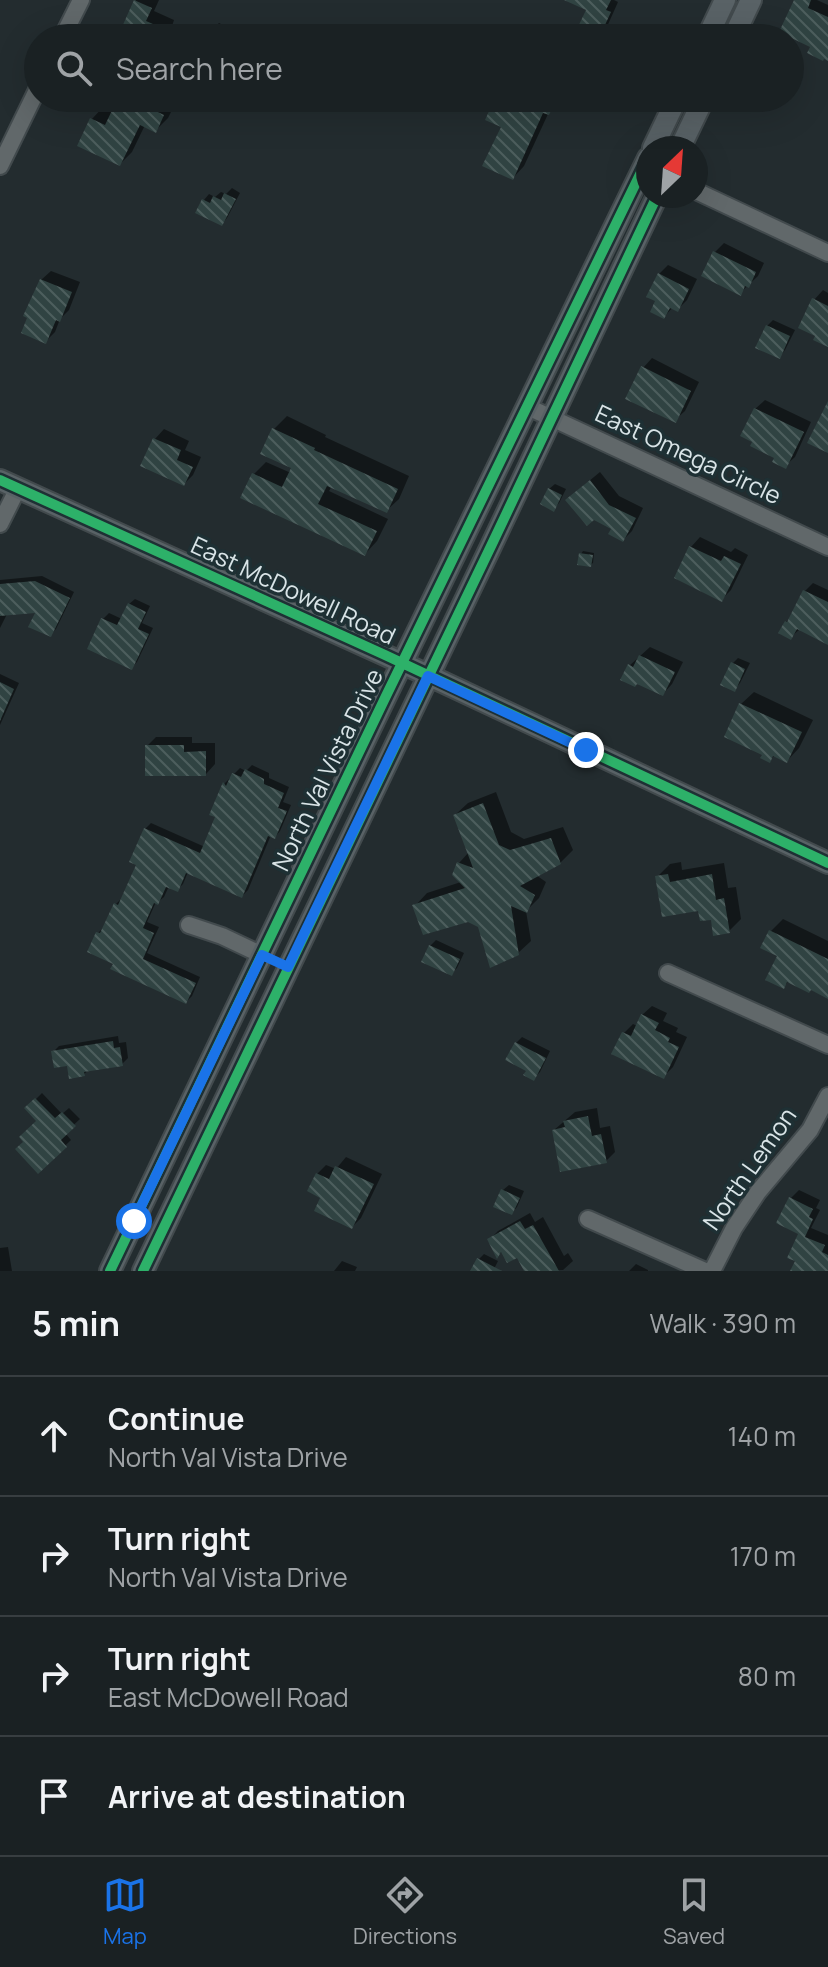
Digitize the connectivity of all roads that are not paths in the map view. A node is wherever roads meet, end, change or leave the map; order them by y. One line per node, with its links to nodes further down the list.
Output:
1 (81, 0): 4 (street)
2 (725, 0): 5 (main road)
3 (751, 0): 6 (main road)
4 (69, 24)
5 (714, 24)
6 (740, 24)
7 (26, 112): 12 (street)
8 (670, 112): 10 (main road, North Val Vista Drive)
9 (697, 112): 11 (main road)
10 (659, 136)
11 (686, 136)
12 (0, 166)
13 (636, 185): 17 (main road, North Val Vista Drive)
14 (708, 197): 16 (street)
15 (651, 208): 18 (main road, North Val Vista Drive)
16 (828, 253)
17 (528, 407): 18 (street, East Omega Circle); 22 (main road, North Val Vista Drive)
18 (551, 418): 21 (street, East Omega Circle); 23 (main road, North Val Vista Drive)
19 (9, 484): 20 (street); 22 (main road, East McDowell Road)
20 (0, 524)
21 (828, 547)
22 (402, 663): 23 (main road, East McDowell Road); 26 (main road, North Val Vista Drive)
23 (428, 676): 24 (main road, East McDowell Road); 27 (main road, North Val Vista Drive)
24 (828, 863)
25 (189, 925): 26 (street)
26 (262, 955): 27 (main road); 31 (main road, North Val Vista Drive)
27 (288, 967): 32 (main road, North Val Vista Drive)
28 (668, 973): 29 (street)
29 (828, 1045)
30 (828, 1096): 37 (street, North Lemon)
31 (181, 1123): 32 (main road); 34 (main road, North Val Vista Drive)
32 (207, 1136): 35 (main road, North Val Vista Drive)
33 (588, 1219): 36 (street)
34 (110, 1271)
35 (143, 1271)
36 (705, 1271)
37 (712, 1271)

